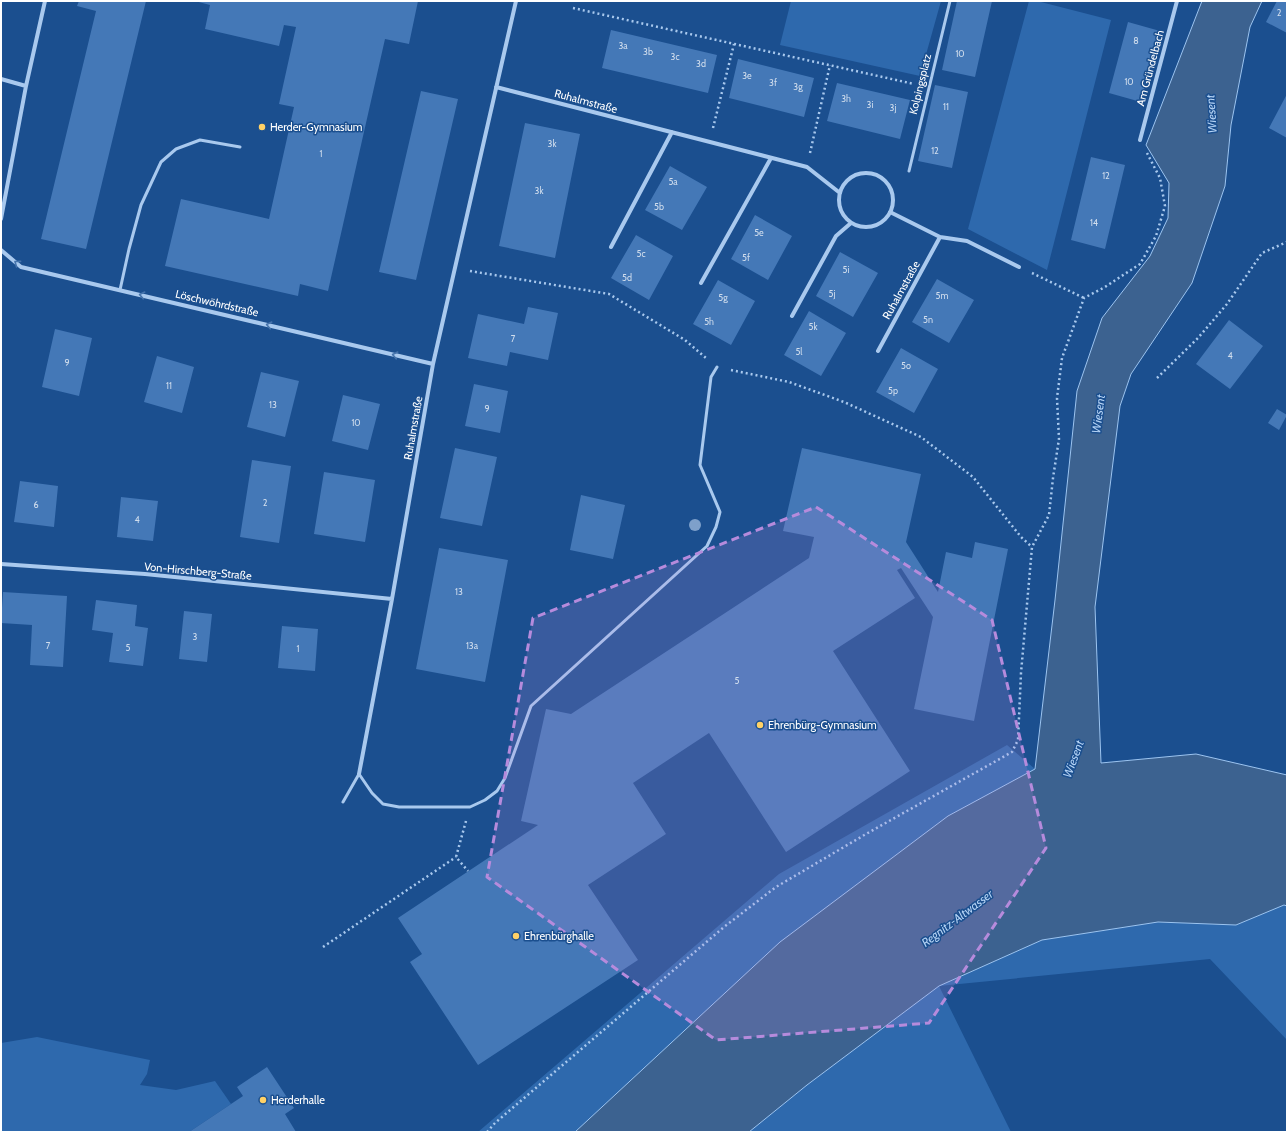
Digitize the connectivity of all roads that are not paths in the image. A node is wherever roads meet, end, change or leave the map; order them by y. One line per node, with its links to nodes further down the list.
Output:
1 (45, 1): 6 (street)
2 (516, 1): 7 (street, Ruhalmstraße)
3 (950, 1): 12 (lane, Kolpingsplatz)
4 (1177, 1): 9 (street, Am Gründelbach)
5 (1, 79): 6 (street)
6 (26, 86): 15 (street)
7 (496, 87): 8 (street, Ruhalmstraße); 25 (street, Ruhalmstraße)
8 (672, 132): 11 (street, Ruhalmstraße); 18 (street)
9 (1140, 140)
10 (240, 147): 22 (lane)
11 (771, 158): 13 (street, Ruhalmstraße); 21 (street)
12 (909, 170)
13 (840, 193): 14 (street); 16 (street)
14 (890, 212): 16 (street); 17 (street)
15 (1, 220)
16 (850, 223): 23 (street)
17 (940, 237): 20 (street); 24 (street, Ruhalmstraße)
18 (611, 247)
19 (1, 250): 22 (street, Löschwöhrdstraße, one-way to 19)
20 (1019, 267)
21 (701, 283)
22 (120, 290): 25 (street, Löschwöhrdstraße, one-way to 22)
23 (792, 316)
24 (878, 351)
25 (433, 364): 28 (street, Ruhalmstraße)
26 (717, 367): 29 (lane)
27 (1, 564): 28 (street, Von-Hirschberg-Straße)
28 (392, 599): 29 (street, Ruhalmstraße)
29 (359, 774): 30 (lane)
30 (343, 802)

